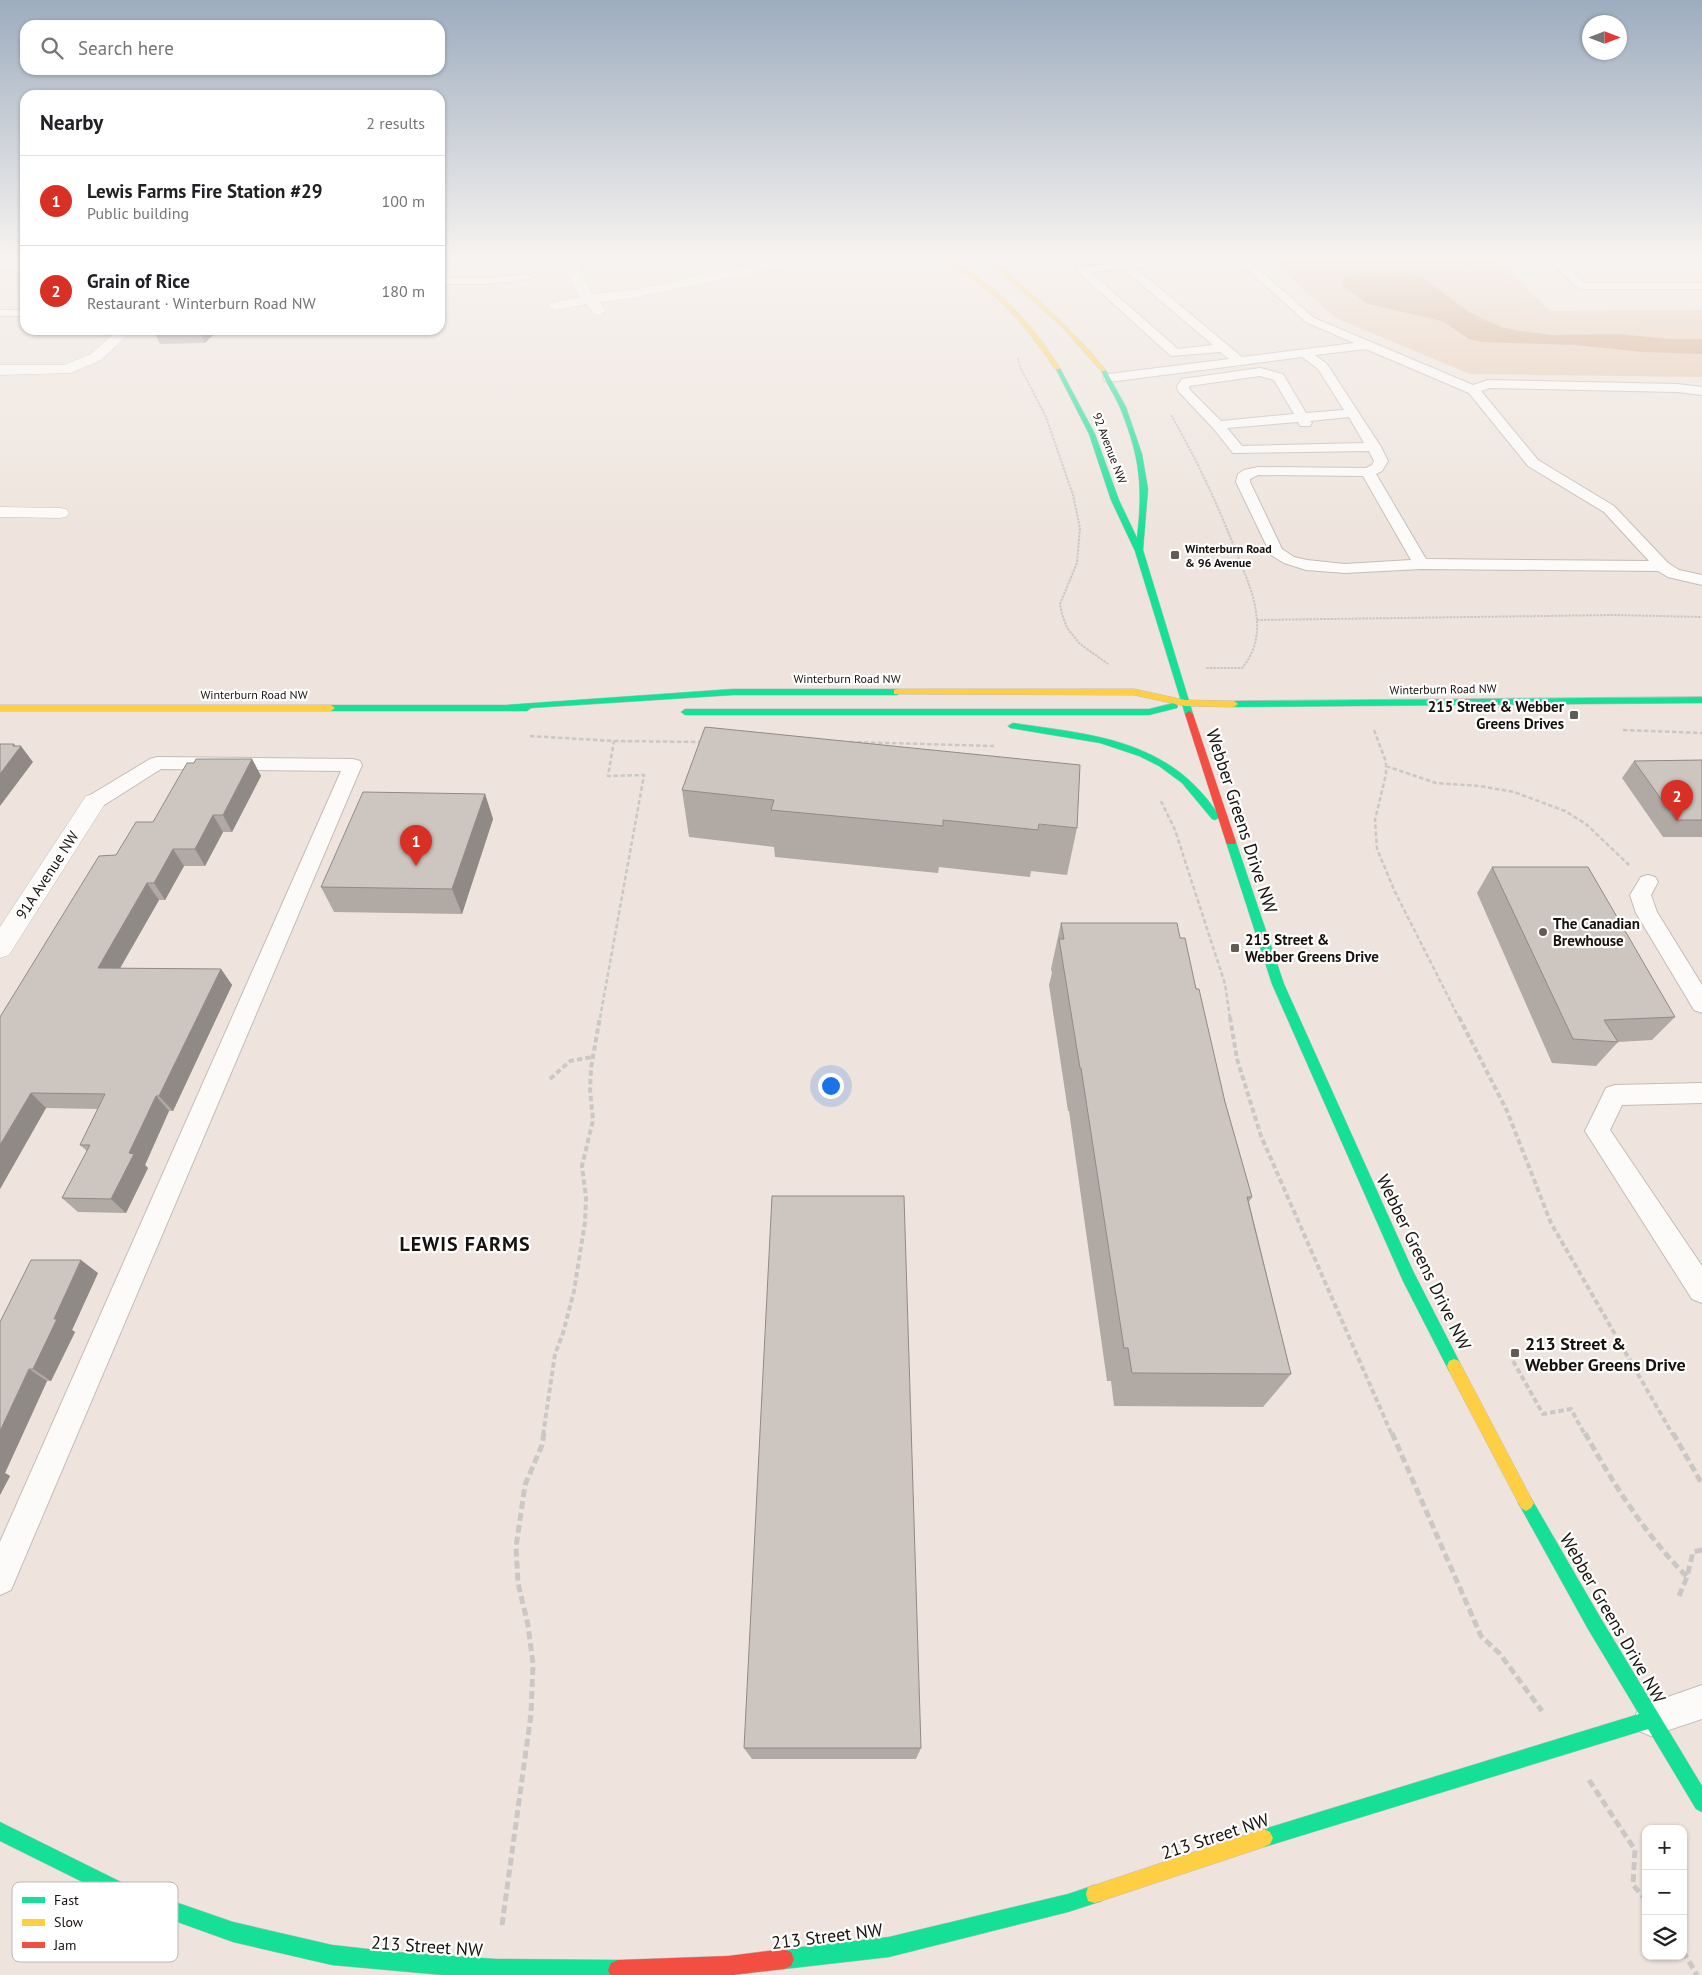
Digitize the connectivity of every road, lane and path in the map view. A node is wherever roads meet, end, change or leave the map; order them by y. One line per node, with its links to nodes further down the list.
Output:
1 (105, 351): 12 (street)
2 (1017, 351): 35 (path)
3 (1047, 351): 29 (main road, 92 Avenue NW)
4 (1089, 351): 13 (main road, 92 Avenue NW)
5 (1173, 351): 6 (lane)
6 (1193, 351)
7 (1227, 351): 11 (lane)
8 (1319, 351): 10 (lane)
9 (1382, 351): 14 (lane)
10 (1305, 353): 11 (lane); 17 (lane)
11 (1240, 362): 13 (lane)
12 (0, 370)
13 (1109, 378): 29 (main road, 92 Avenue NW)
14 (1473, 390): 15 (lane); 31 (lane)
15 (1702, 392)
16 (1167, 409): 34 (path)
17 (1352, 413): 18 (lane); 22 (lane)
18 (1325, 415): 20 (lane); 23 (lane)
19 (1218, 425): 20 (lane); 20 (lane); 25 (lane)
20 (1307, 425): 24 (lane)
21 (1278, 439): 25 (lane)
22 (1374, 447): 23 (lane); 26 (lane)
23 (1350, 448): 24 (lane)
24 (1324, 449): 25 (lane)
25 (1287, 450)
26 (1368, 472): 30 (lane); 30 (lane)
27 (0, 512): 28 (street)
28 (60, 513)
29 (1139, 551): 38 (main road, 92 Avenue NW)
30 (1421, 564): 31 (lane)
31 (1662, 566): 32 (lane)
32 (1702, 580)
33 (1702, 617): 34 (path)
34 (1257, 620): 36 (path)
35 (1104, 662)
36 (1242, 668)
37 (1702, 700): 38 (main road, Winterburn Road NW)
38 (1185, 703): 39 (main road, Winterburn Road NW); 43 (main road, Winterburn Road NW); 55 (main road, Webber Greens Drive NW)
39 (509, 707): 40 (main road, Winterburn Road NW); 41 (main road, Winterburn Road NW)
40 (0, 708)
41 (631, 711)
42 (669, 712): 43 (main road, Winterburn Road NW)
43 (862, 712): 44 (main road)
44 (988, 724)
45 (1006, 725): 55 (main road)
46 (1374, 730): 52 (path)
47 (527, 736): 48 (path)
48 (614, 741): 49 (path); 59 (path)
49 (703, 742)
50 (849, 742): 51 (path)
51 (996, 746)
52 (1386, 766): 56 (path); 64 (path)
53 (1158, 797): 69 (path)
54 (94, 802): 57 (street, 91A Avenue NW); 67 (lane)
55 (1230, 839): 71 (main road, Webber Greens Drive NW)
56 (1648, 882): 58 (lane)
57 (0, 948)
58 (1702, 1004)
59 (593, 1057): 60 (path); 80 (path)
60 (550, 1079)
61 (1702, 1093): 62 (lane)
62 (1702, 1290)
63 (1513, 1361): 66 (path)
64 (1702, 1484)
65 (1702, 1550): 66 (path)
66 (1688, 1577): 68 (path)
67 (0, 1580)
68 (1679, 1596)
69 (1500, 1654)
70 (1702, 1702): 71 (lane)
71 (1651, 1719): 72 (main road, Webber Greens Drive NW); 80 (main road, 213 Street NW)
72 (1702, 1803)
73 (0, 1831): 75 (main road, 213 Street NW)
74 (1635, 1850): 76 (path)
75 (101, 1882)
76 (1642, 1895)
77 (178, 1913): 79 (main road, 213 Street NW)
78 (1687, 1959): 81 (path)
79 (393, 1968): 80 (main road, 213 Street NW)
80 (496, 1969)
81 (1697, 1975)

